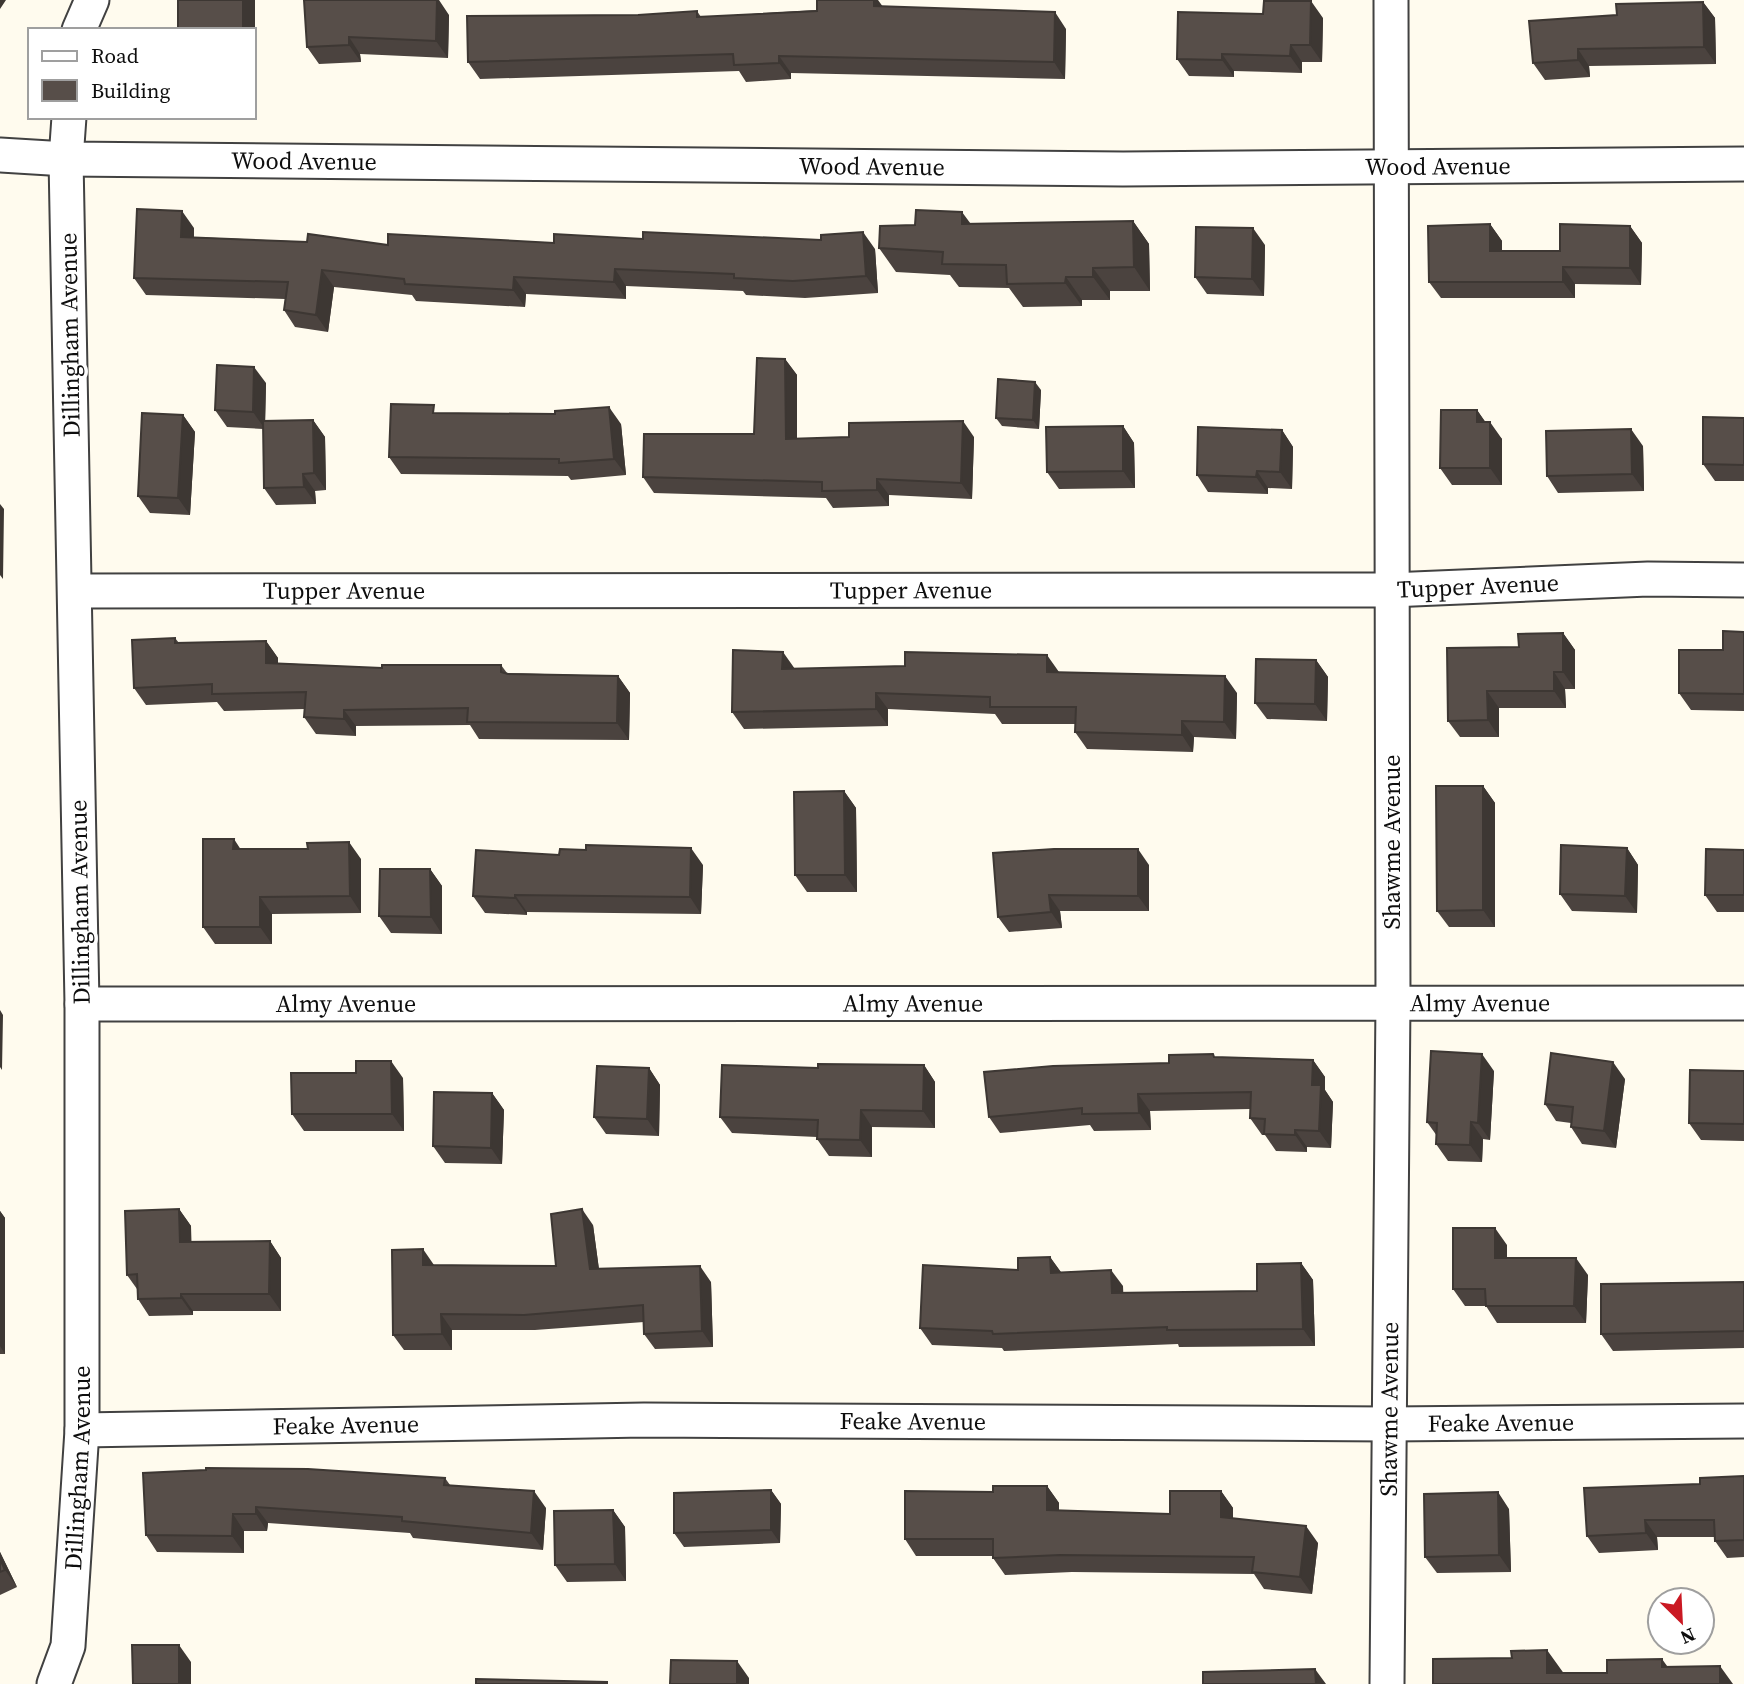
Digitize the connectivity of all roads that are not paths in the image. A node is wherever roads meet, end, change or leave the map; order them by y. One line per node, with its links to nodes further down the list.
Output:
1 (92, 0): 3 (street)
2 (1391, 0): 8 (street, Shawme Avenue)
3 (80, 28)
4 (69, 119): 6 (street, Dillingham Avenue)
5 (0, 155): 6 (street, Wood Avenue)
6 (66, 159): 8 (street, Wood Avenue); 11 (street, Dillingham Avenue)
7 (1744, 164): 8 (street, Wood Avenue)
8 (1391, 167): 10 (street, Shawme Avenue)
9 (1744, 580): 10 (street, Tupper Avenue)
10 (1390, 590): 11 (street, Tupper Avenue); 12 (street, Shawme Avenue)
11 (76, 591): 13 (street, Dillingham Avenue)
12 (1393, 1001): 13 (street, Almy Avenue); 14 (street, Almy Avenue); 16 (street, Shawme Avenue)
13 (82, 1003): 17 (street, Dillingham Avenue)
14 (1744, 1003)
15 (1744, 1421): 16 (street, Feake Avenue)
16 (1389, 1424): 17 (street, Feake Avenue); 19 (street, Shawme Avenue)
17 (82, 1430): 18 (street, Dillingham Avenue)
18 (54, 1684)
19 (1387, 1684)

